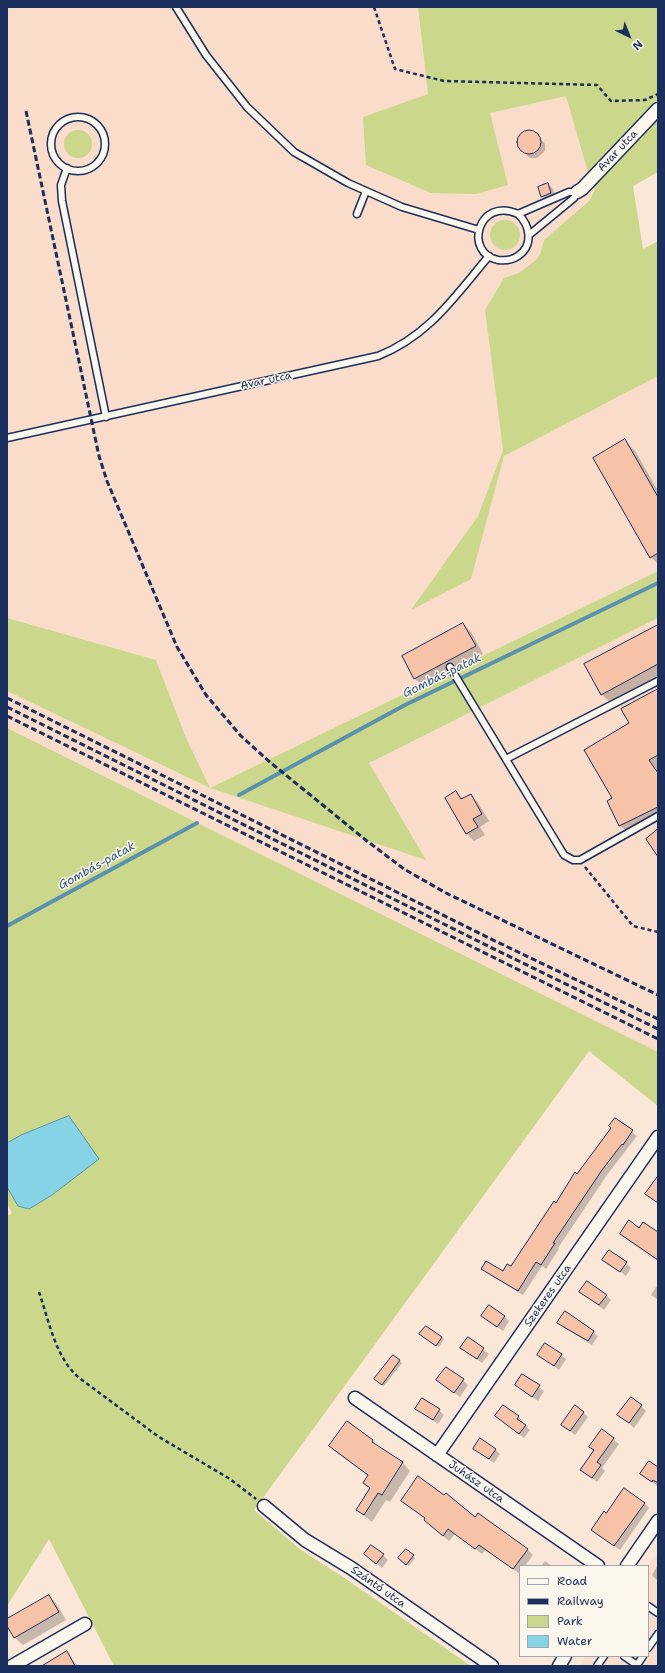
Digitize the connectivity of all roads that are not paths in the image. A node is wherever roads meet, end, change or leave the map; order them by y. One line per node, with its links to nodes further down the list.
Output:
1 (176, 7): 4 (lane)
2 (658, 109): 5 (street, Avar utca)
3 (67, 168): 3 (lane); 11 (lane)
4 (366, 191): 6 (lane); 8 (lane)
5 (577, 192): 7 (lane, Avar utca); 9 (lane, Avar utca)
6 (356, 214)
7 (518, 214): 8 (lane); 9 (lane)
8 (479, 230): 10 (lane)
9 (529, 235): 10 (lane, Avar utca)
10 (489, 256): 11 (lane, Avar utca)
11 (106, 417): 12 (lane, Avar utca)
12 (7, 438)
13 (450, 667): 15 (lane)
14 (658, 681): 15 (lane)
15 (506, 759): 16 (lane)
16 (658, 816)
17 (658, 1137): 19 (street, Szekeres utca)
18 (355, 1398): 19 (street, Juhász utca)
19 (437, 1455): 22 (street, Juhász utca)
20 (264, 1506): 35 (street, Szántó utca)
21 (658, 1521): 23 (street)
22 (597, 1565)
23 (628, 1565)
24 (649, 1607): 25 (lane)
25 (658, 1613)
26 (85, 1624): 34 (street)
27 (658, 1634): 28 (lane)
28 (649, 1647)
29 (564, 1657): 36 (street)
30 (603, 1657): 37 (lane)
31 (625, 1657): 33 (lane)
32 (642, 1657): 33 (lane)
33 (636, 1665)
34 (12, 1666)
35 (492, 1666)
36 (558, 1666)
37 (597, 1666)

